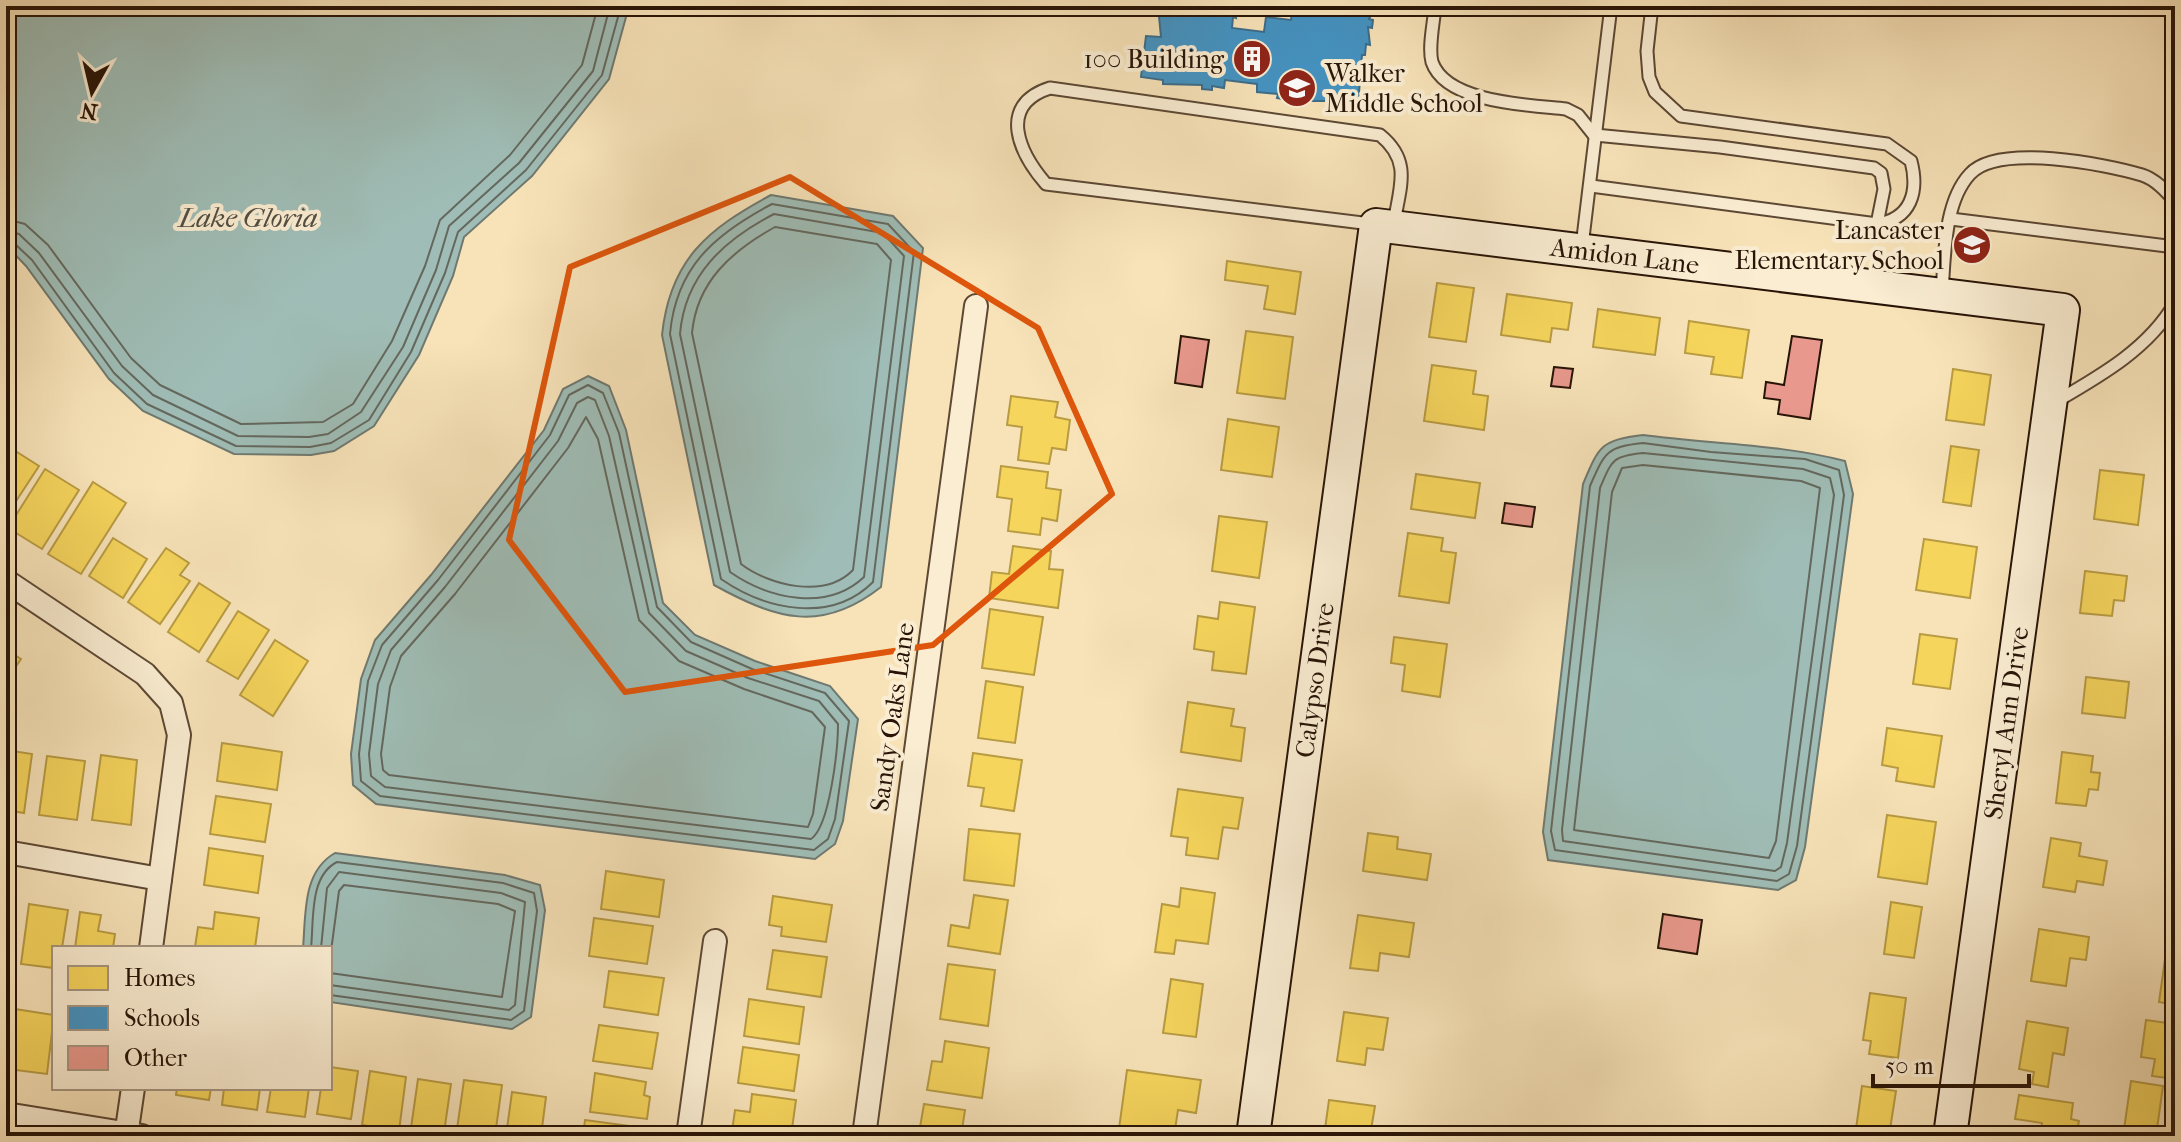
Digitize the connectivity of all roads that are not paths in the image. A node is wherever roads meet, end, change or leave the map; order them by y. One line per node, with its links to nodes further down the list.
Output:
1 (1435, 6): 4 (lane)
2 (1611, 6): 4 (lane)
3 (1652, 6): 8 (lane)
4 (1595, 135): 5 (lane); 8 (lane)
5 (1591, 186): 8 (lane); 11 (lane)
6 (2175, 201): 7 (lane)
7 (1951, 219): 10 (lane); 12 (lane)
8 (1877, 224)
9 (1385, 226): 9 (lane); 11 (street, Amidon Lane); 27 (street, Calypso Drive)
10 (2175, 247)
11 (1582, 251): 12 (street, Amidon Lane)
12 (1941, 295): 15 (street, Amidon Lane)
13 (2175, 303): 16 (lane)
14 (976, 306): 26 (street, Sandy Oaks Lane)
15 (2063, 310): 16 (street, Sheryl Ann Drive)
16 (2050, 405): 28 (street, Sheryl Ann Drive)
17 (6, 581): 19 (street)
18 (6, 852): 19 (street)
19 (160, 879): 21 (street)
20 (715, 941): 25 (street)
21 (151, 946)
22 (133, 1090): 24 (street)
23 (6, 1114): 24 (street)
24 (130, 1135)
25 (688, 1136)
26 (864, 1136)
27 (1253, 1136)
28 (1950, 1136)

